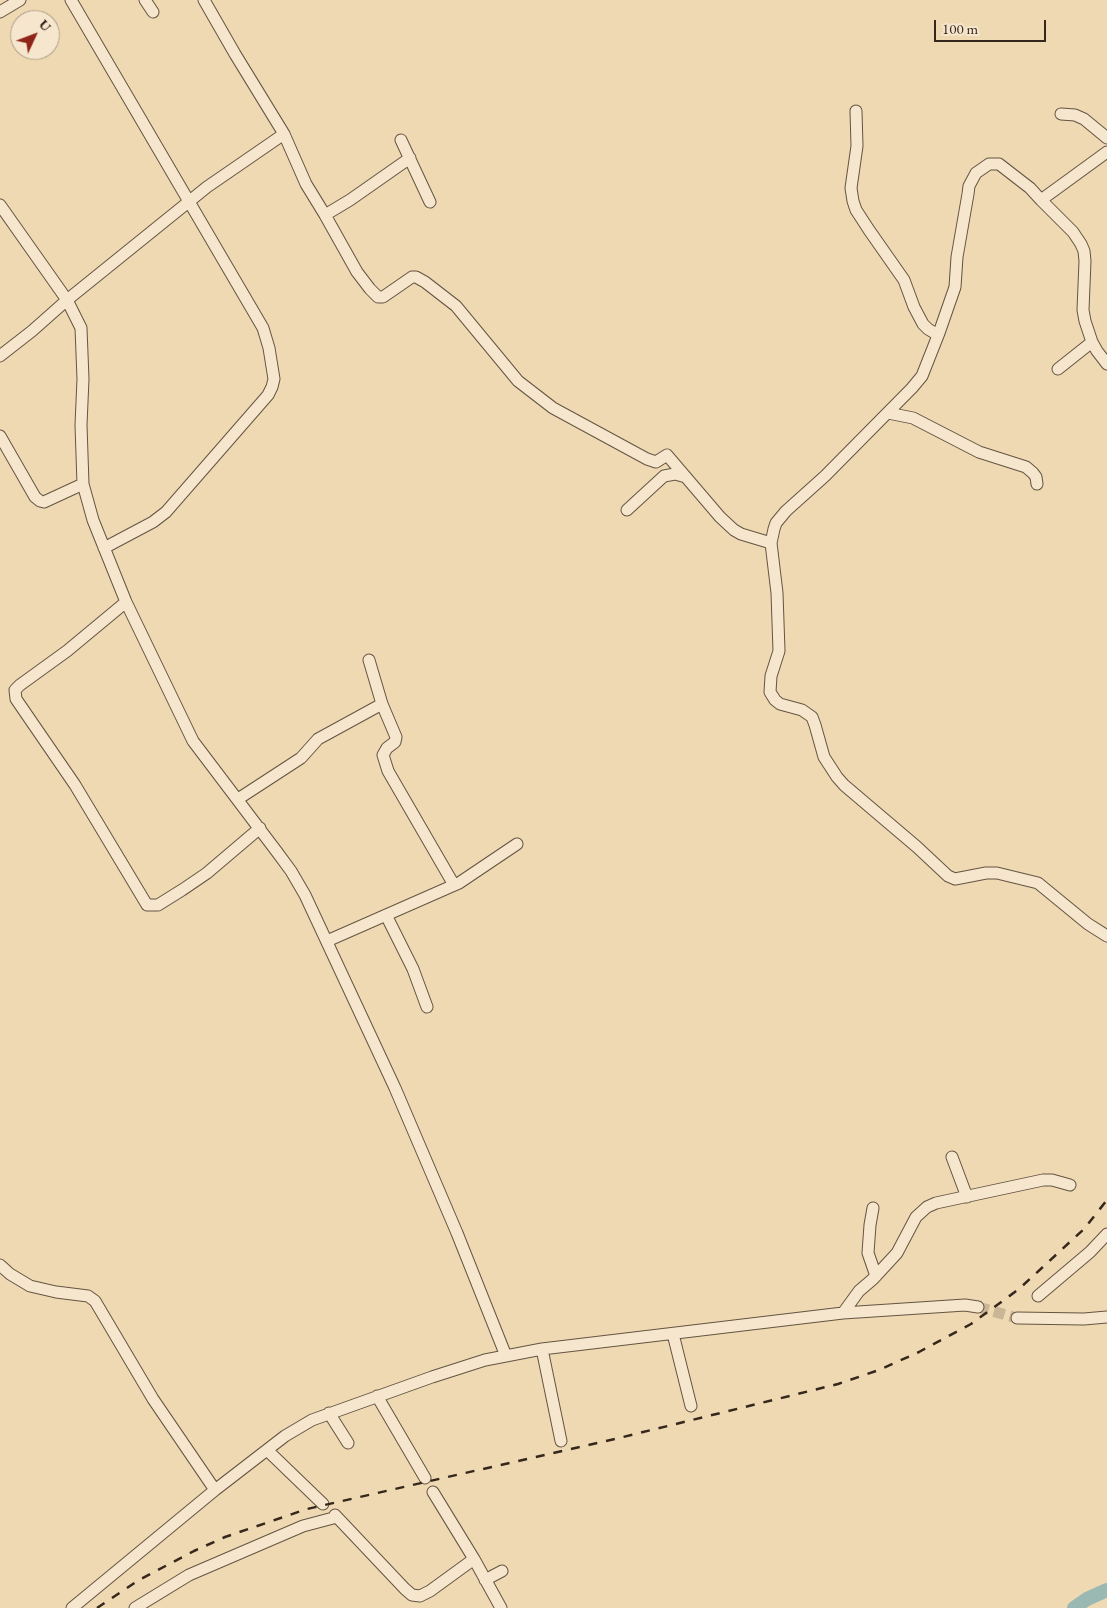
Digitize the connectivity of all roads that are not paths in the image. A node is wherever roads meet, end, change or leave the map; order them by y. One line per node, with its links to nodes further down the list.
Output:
1 (20, 0): 5 (street)
2 (71, 0): 14 (street)
3 (146, 0): 6 (street)
4 (204, 0): 9 (street)
5 (0, 12)
6 (153, 12)
7 (856, 111): 20 (street)
8 (1061, 114): 10 (street)
9 (284, 134): 14 (street); 18 (street)
10 (1107, 138)
11 (401, 140): 13 (street)
12 (1107, 152): 15 (street)
13 (410, 158): 16 (street); 18 (street)
14 (190, 200): 19 (street); 32 (street)
15 (1041, 200): 20 (street); 21 (street)
16 (430, 202)
17 (0, 205): 19 (street)
18 (325, 215): 27 (street)
19 (67, 300): 22 (street); 28 (street)
20 (938, 335): 25 (street)
21 (1092, 342): 23 (street); 24 (street)
22 (0, 356)
23 (1107, 364)
24 (1058, 369)
25 (888, 413): 29 (street); 31 (street)
26 (0, 436): 28 (street)
27 (686, 477): 30 (street); 31 (street)
28 (83, 484): 32 (street)
29 (1037, 484)
30 (627, 510)
31 (771, 543): 41 (street)
32 (104, 548): 33 (street)
33 (126, 602): 36 (street); 37 (street)
34 (370, 660): 35 (street)
35 (382, 704): 36 (street); 39 (street)
36 (238, 799): 37 (street)
37 (260, 828): 42 (street)
38 (517, 844): 39 (street)
39 (454, 885): 40 (street)
40 (386, 915): 42 (street); 43 (street)
41 (1107, 936)
42 (327, 941): 58 (street)
43 (427, 1007)
44 (952, 1157): 46 (street)
45 (1070, 1185): 46 (street)
46 (967, 1197): 50 (street)
47 (873, 1208): 50 (street)
48 (1107, 1234): 51 (street)
49 (0, 1265): 66 (street)
50 (876, 1276): 53 (street)
51 (1038, 1296)
52 (978, 1308): 53 (street)
53 (843, 1313): 56 (street)
54 (1107, 1317): 55 (street)
55 (1017, 1318)
56 (673, 1334): 57 (street); 60 (street)
57 (542, 1348): 58 (street); 62 (street)
58 (506, 1356): 59 (street)
59 (377, 1396): 61 (street); 65 (street)
60 (691, 1406)
61 (329, 1413): 63 (street); 64 (street)
62 (561, 1441)
63 (348, 1443)
64 (267, 1450): 66 (street); 68 (street)
65 (425, 1478)
66 (215, 1490): 72 (street)
67 (433, 1492): 69 (street)
68 (323, 1504)
69 (474, 1559): 71 (street); 73 (street)
70 (502, 1571): 71 (street)
71 (485, 1580): 74 (street)
72 (72, 1608)
73 (135, 1608)
74 (501, 1608)

